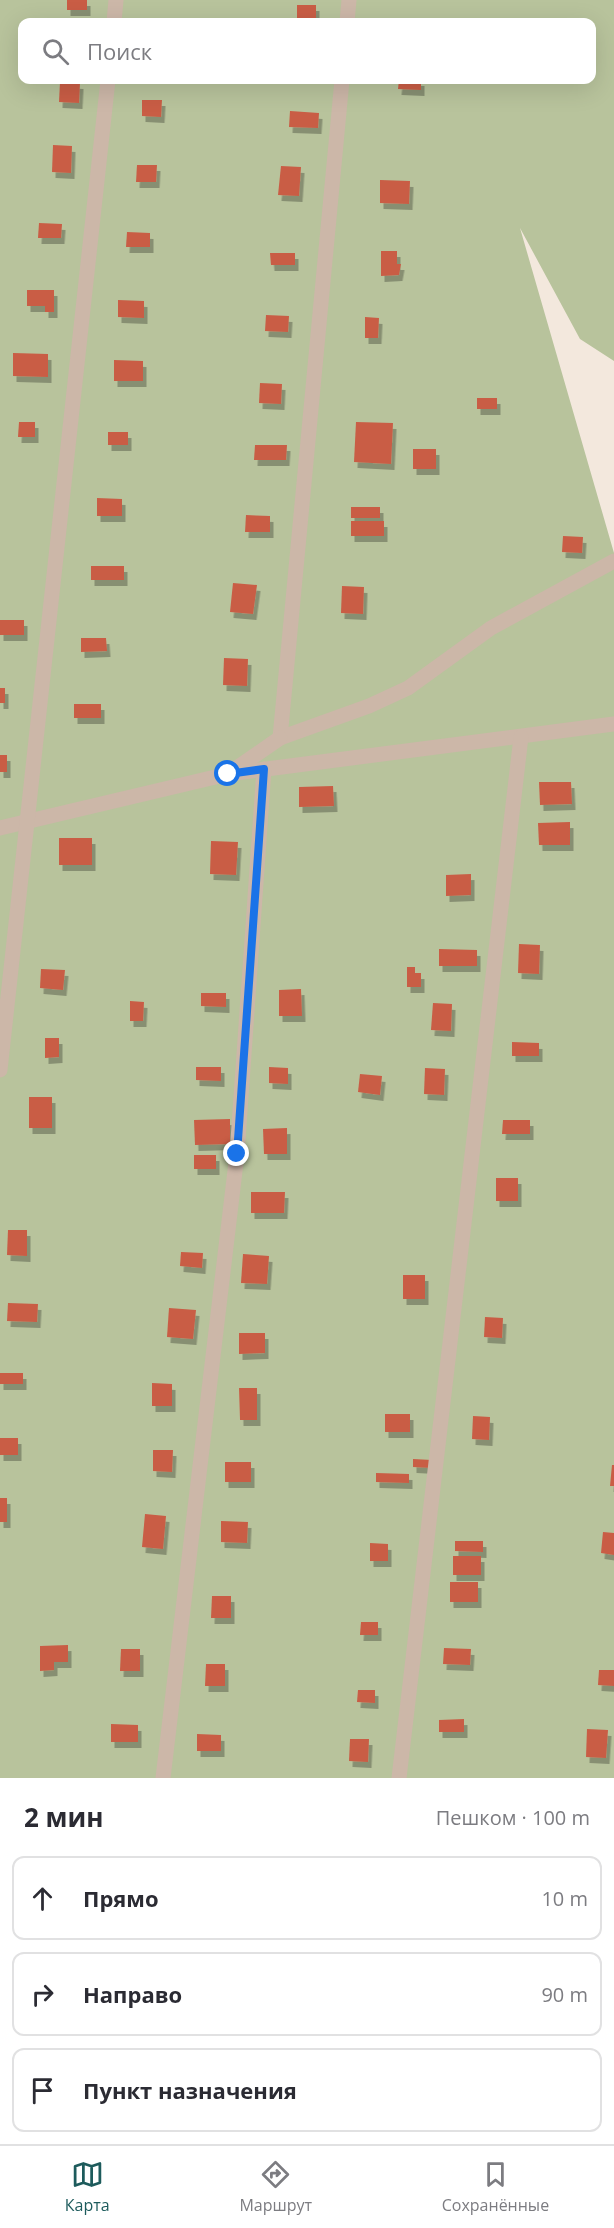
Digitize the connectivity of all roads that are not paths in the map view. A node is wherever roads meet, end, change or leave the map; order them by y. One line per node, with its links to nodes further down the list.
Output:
1 (116, 0): 3 (street)
2 (349, 0): 4 (street)
3 (114, 18)
4 (347, 18)
5 (108, 84): 13 (street)
6 (342, 84): 10 (street)
7 (614, 561): 10 (street)
8 (614, 724): 9 (street)
9 (521, 737): 11 (street); 17 (street)
10 (280, 738): 12 (street)
11 (264, 769): 12 (street); 16 (street)
12 (228, 774): 13 (street)
13 (28, 821): 14 (street); 15 (street)
14 (0, 828)
15 (0, 1070)
16 (163, 1778)
17 (399, 1778)

